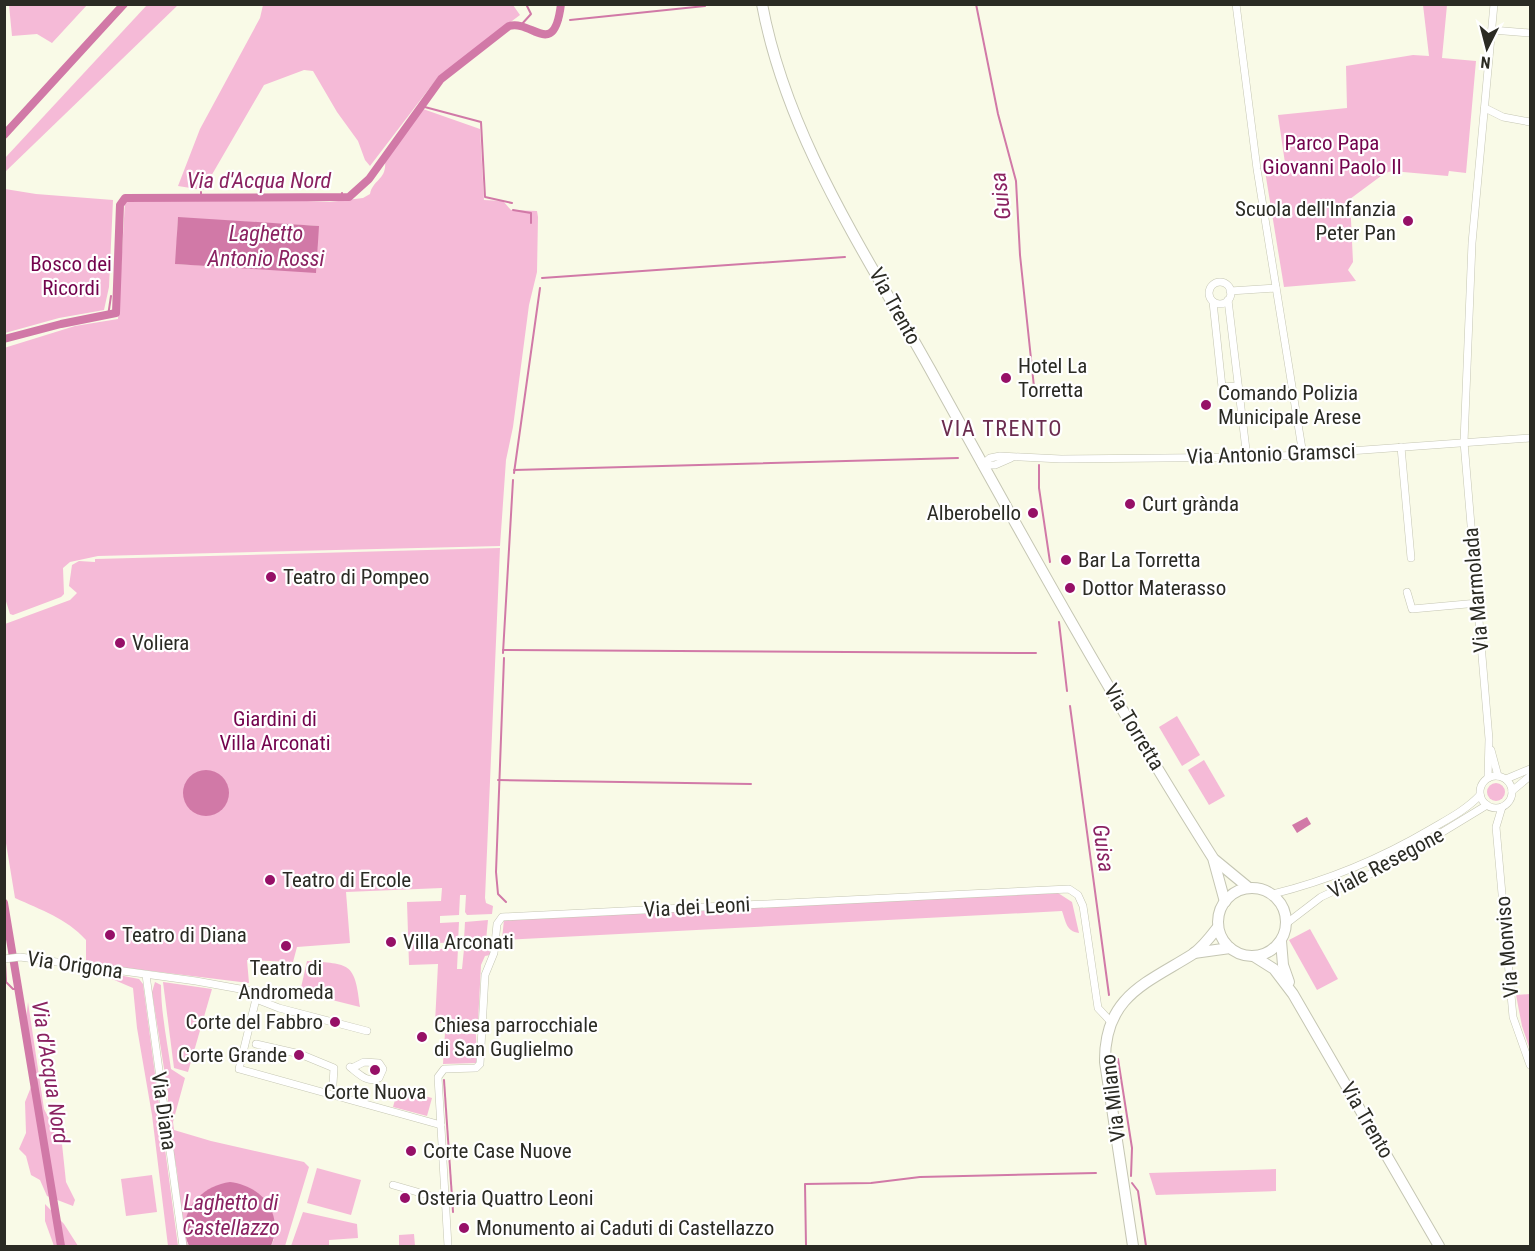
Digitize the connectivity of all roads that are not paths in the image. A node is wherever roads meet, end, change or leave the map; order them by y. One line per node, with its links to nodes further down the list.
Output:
1 (762, 4): 20 (main road, Via Trento)
2 (1236, 4): 10 (street)
3 (1494, 4): 4 (street, Via Marmolada)
4 (1492, 30): 5 (street); 6 (street, Via Marmolada)
5 (1530, 33)
6 (1485, 108): 7 (street); 8 (street, Via Marmolada)
7 (1503, 117): 8 (street); 9 (street)
8 (1483, 121): 16 (street, Via Marmolada)
9 (1530, 122)
10 (1275, 288): 11 (street); 18 (street)
11 (1230, 291): 12 (street); 13 (street)
12 (1228, 300): 13 (street); 14 (street)
13 (1213, 302): 14 (street)
14 (1238, 386): 19 (street)
15 (1530, 438): 16 (street, Via Antonio Gramsci)
16 (1464, 442): 17 (street, Via Antonio Gramsci); 24 (street, Via Marmolada)
17 (1401, 447): 18 (street, Via Antonio Gramsci); 21 (street)
18 (1303, 455): 19 (street, Via Antonio Gramsci)
19 (1247, 458): 20 (street, Via Antonio Gramsci)
20 (982, 465): 23 (main road, Via Trento)
21 (1412, 558)
22 (1407, 592): 24 (street)
23 (1056, 596): 35 (main road, Via Torretta)
24 (1478, 603): 25 (street, Via Marmolada)
25 (1489, 739): 28 (street, Via Marmolada); 29 (street, Via Marmolada)
26 (1530, 769): 28 (street)
27 (1530, 776): 30 (street)
28 (1502, 777): 29 (street); 30 (street)
29 (1488, 778): 31 (street)
30 (1512, 791): 33 (street)
31 (1480, 795): 32 (street); 37 (street, Viale Resegone)
32 (1488, 806): 33 (street); 34 (street, Via Monviso); 39 (street, Viale Resegone)
33 (1502, 807): 34 (street, Via Monviso)
34 (1496, 827): 52 (street, Via Monviso)
35 (1213, 858): 36 (main road, Via Torretta); 38 (main road, Via Torretta)
36 (1249, 888): 37 (main road); 38 (main road)
37 (1273, 894): 39 (main road)
38 (1225, 902): 40 (main road)
39 (1287, 923): 41 (main road)
40 (1218, 927): 42 (main road); 43 (main road)
41 (1281, 941): 44 (main road); 47 (main road)
42 (1230, 948): 43 (main road); 44 (main road)
43 (1194, 953): 49 (main road, Via Milano)
44 (1256, 957): 47 (main road)
45 (6, 958): 46 (street, Via Origona)
46 (146, 975): 48 (street, Via Origona); 57 (street, Via Diana)
47 (1284, 977): 60 (main road, Via Trento)
48 (256, 999): 50 (street, Via Origona); 54 (street)
49 (1112, 1023): 54 (street, Via dei Leoni); 59 (main road, Via Milano)
50 (367, 1031)
51 (256, 1044): 53 (street)
52 (1530, 1065)
53 (333, 1084)
54 (441, 1125): 56 (street)
55 (393, 1185): 56 (street)
56 (445, 1200): 58 (street)
57 (183, 1246)
58 (448, 1246)
59 (1133, 1246)
60 (1439, 1246)

